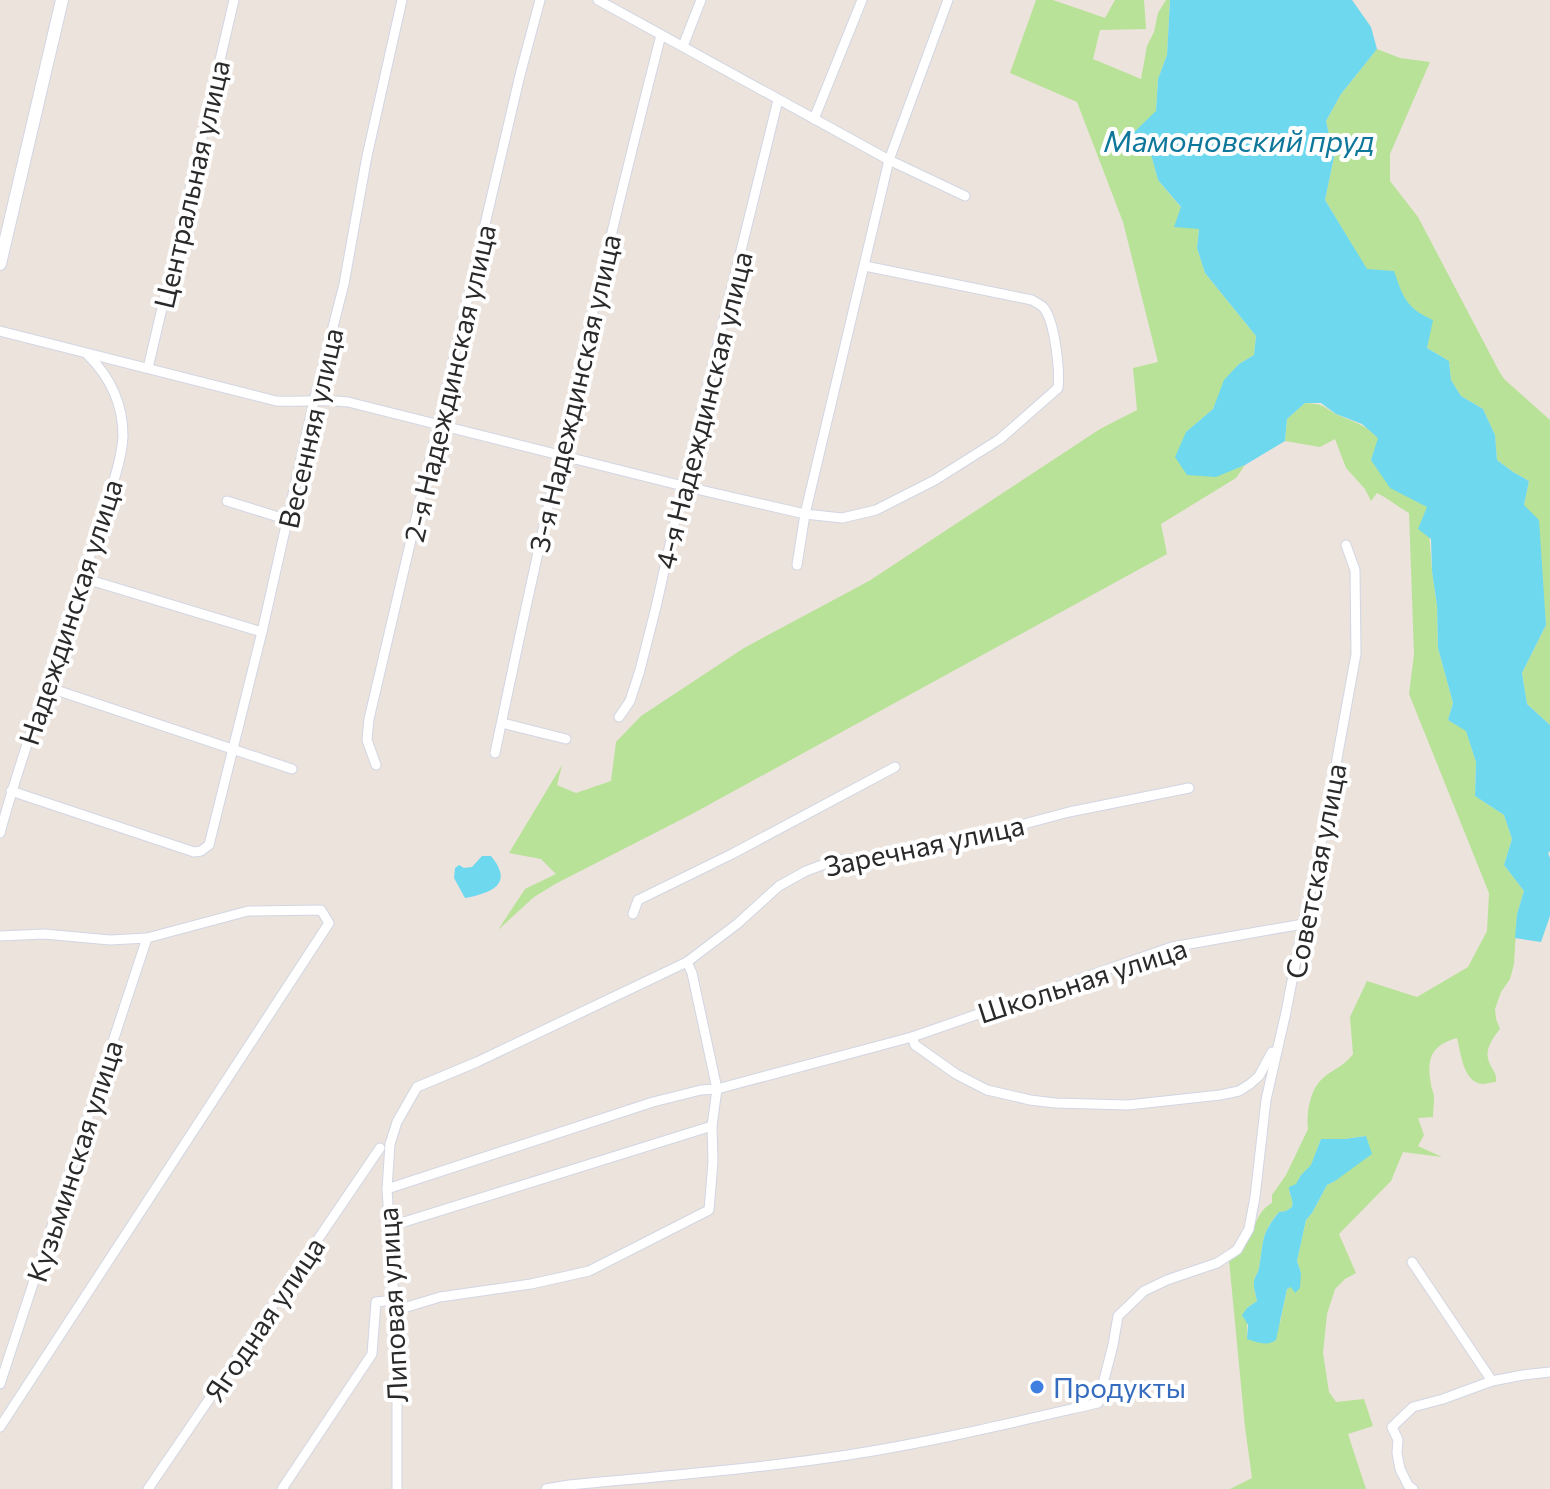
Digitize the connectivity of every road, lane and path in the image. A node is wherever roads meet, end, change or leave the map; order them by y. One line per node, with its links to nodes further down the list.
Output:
1 (62, 0): 15 (street)
2 (234, 0): 20 (street, Центральная улица)
3 (402, 0): 21 (street, Весенняя улица)
4 (540, 0): 22 (street, 2-я Надеждинская улица)
5 (598, 0): 9 (street)
6 (701, 0): 10 (street)
7 (862, 0): 12 (street)
8 (948, 0): 13 (street)
9 (661, 35): 10 (street); 23 (street, 3-я Надеждинская улица)
10 (683, 46): 11 (street)
11 (778, 100): 12 (street); 24 (street, 4-я Надеждинская улица)
12 (814, 119): 13 (street)
13 (889, 160): 14 (street); 17 (street)
14 (965, 196)
15 (5, 220): 16 (street)
16 (0, 264)
17 (865, 266): 26 (street); 26 (street)
18 (0, 331): 19 (street)
19 (88, 355): 20 (street); 30 (street, Надеждинская улица)
20 (148, 368): 21 (street)
21 (314, 401): 22 (street); 27 (street, Весенняя улица)
22 (439, 425): 23 (street); 38 (street, 2-я Надеждинская улица)
23 (560, 454): 24 (street); 34 (street, 3-я Надеждинская улица)
24 (683, 486): 26 (street); 33 (street, 4-я Надеждинская улица)
25 (227, 501): 27 (street)
26 (805, 514): 29 (street)
27 (288, 520): 31 (street, Весенняя улица)
28 (1346, 545): 45 (street, Советская улица)
29 (797, 565)
30 (83, 578): 31 (street); 32 (street, Надеждинская улица)
31 (262, 632): 36 (street, Весенняя улица)
32 (47, 687): 36 (street); 42 (street, Надеждинская улица)
33 (619, 717)
34 (502, 723): 35 (street); 37 (street, 3-я Надеждинская улица)
35 (566, 739)
36 (232, 750): 40 (street); 42 (street, Весенняя улица)
37 (495, 753)
38 (376, 765)
39 (895, 767): 44 (street)
40 (292, 769)
41 (1189, 788): 48 (street, Заречная улица)
42 (11, 791): 43 (street, Надеждинская улица)
43 (0, 833)
44 (633, 914)
45 (1303, 924): 49 (street, Советская улица); 50 (street, Школьная улица)
46 (0, 936): 47 (street)
47 (147, 938): 61 (street, Кузьминская улица); 62 (street)
48 (687, 962): 51 (street); 52 (street, Заречная улица)
49 (1286, 1012): 50 (street); 66 (street, Советская улица)
50 (912, 1037): 51 (street, Школьная улица)
51 (717, 1089): 53 (street); 55 (street, Школьная улица)
52 (397, 1122): 55 (street, Липовая улица)
53 (712, 1126): 56 (street); 58 (street)
54 (380, 1148): 63 (street, Ягодная улица)
55 (387, 1189): 56 (street, Липовая улица)
56 (388, 1227): 58 (street, Липовая улица)
57 (1412, 1262): 60 (street)
58 (396, 1305): 64 (street); 65 (street, Липовая улица)
59 (1550, 1372): 60 (street)
60 (1492, 1381): 67 (street)
61 (0, 1384)
62 (0, 1427)
63 (148, 1489)
64 (282, 1489)
65 (397, 1489)
66 (546, 1489)
67 (1413, 1489)

